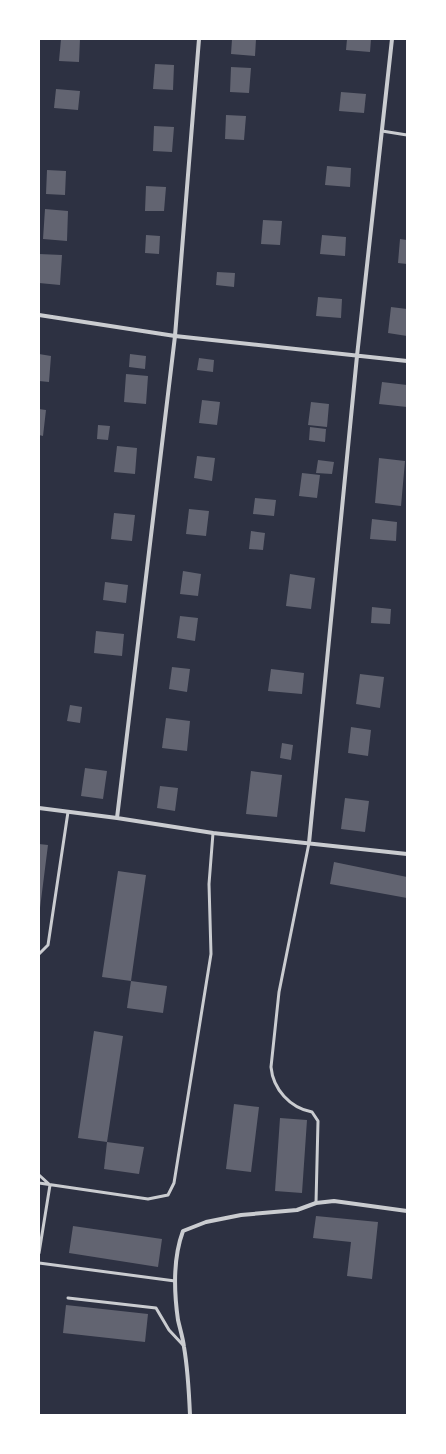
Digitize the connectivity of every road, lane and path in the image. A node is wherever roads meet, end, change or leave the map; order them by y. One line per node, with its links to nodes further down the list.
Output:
1 (199, 39): 6 (street)
2 (392, 39): 3 (street)
3 (382, 131): 4 (lane); 7 (street)
4 (407, 135)
5 (39, 315): 6 (street)
6 (176, 336): 7 (street); 11 (street)
7 (357, 356): 8 (street); 13 (street)
8 (407, 361)
9 (39, 808): 10 (street)
10 (68, 812): 11 (street); 15 (lane)
11 (117, 818): 12 (street)
12 (213, 834): 13 (street); 18 (lane)
13 (309, 843): 14 (street); 19 (lane)
14 (407, 854)
15 (39, 954)
16 (39, 1175): 18 (lane)
17 (39, 1184): 18 (lane)
18 (50, 1185): 21 (lane)
19 (316, 1203): 20 (street); 23 (street)
20 (407, 1211)
21 (39, 1254)
22 (39, 1263): 23 (lane)
23 (176, 1281): 25 (street)
24 (68, 1298): 25 (lane)
25 (184, 1346): 26 (street)
26 (190, 1415)

